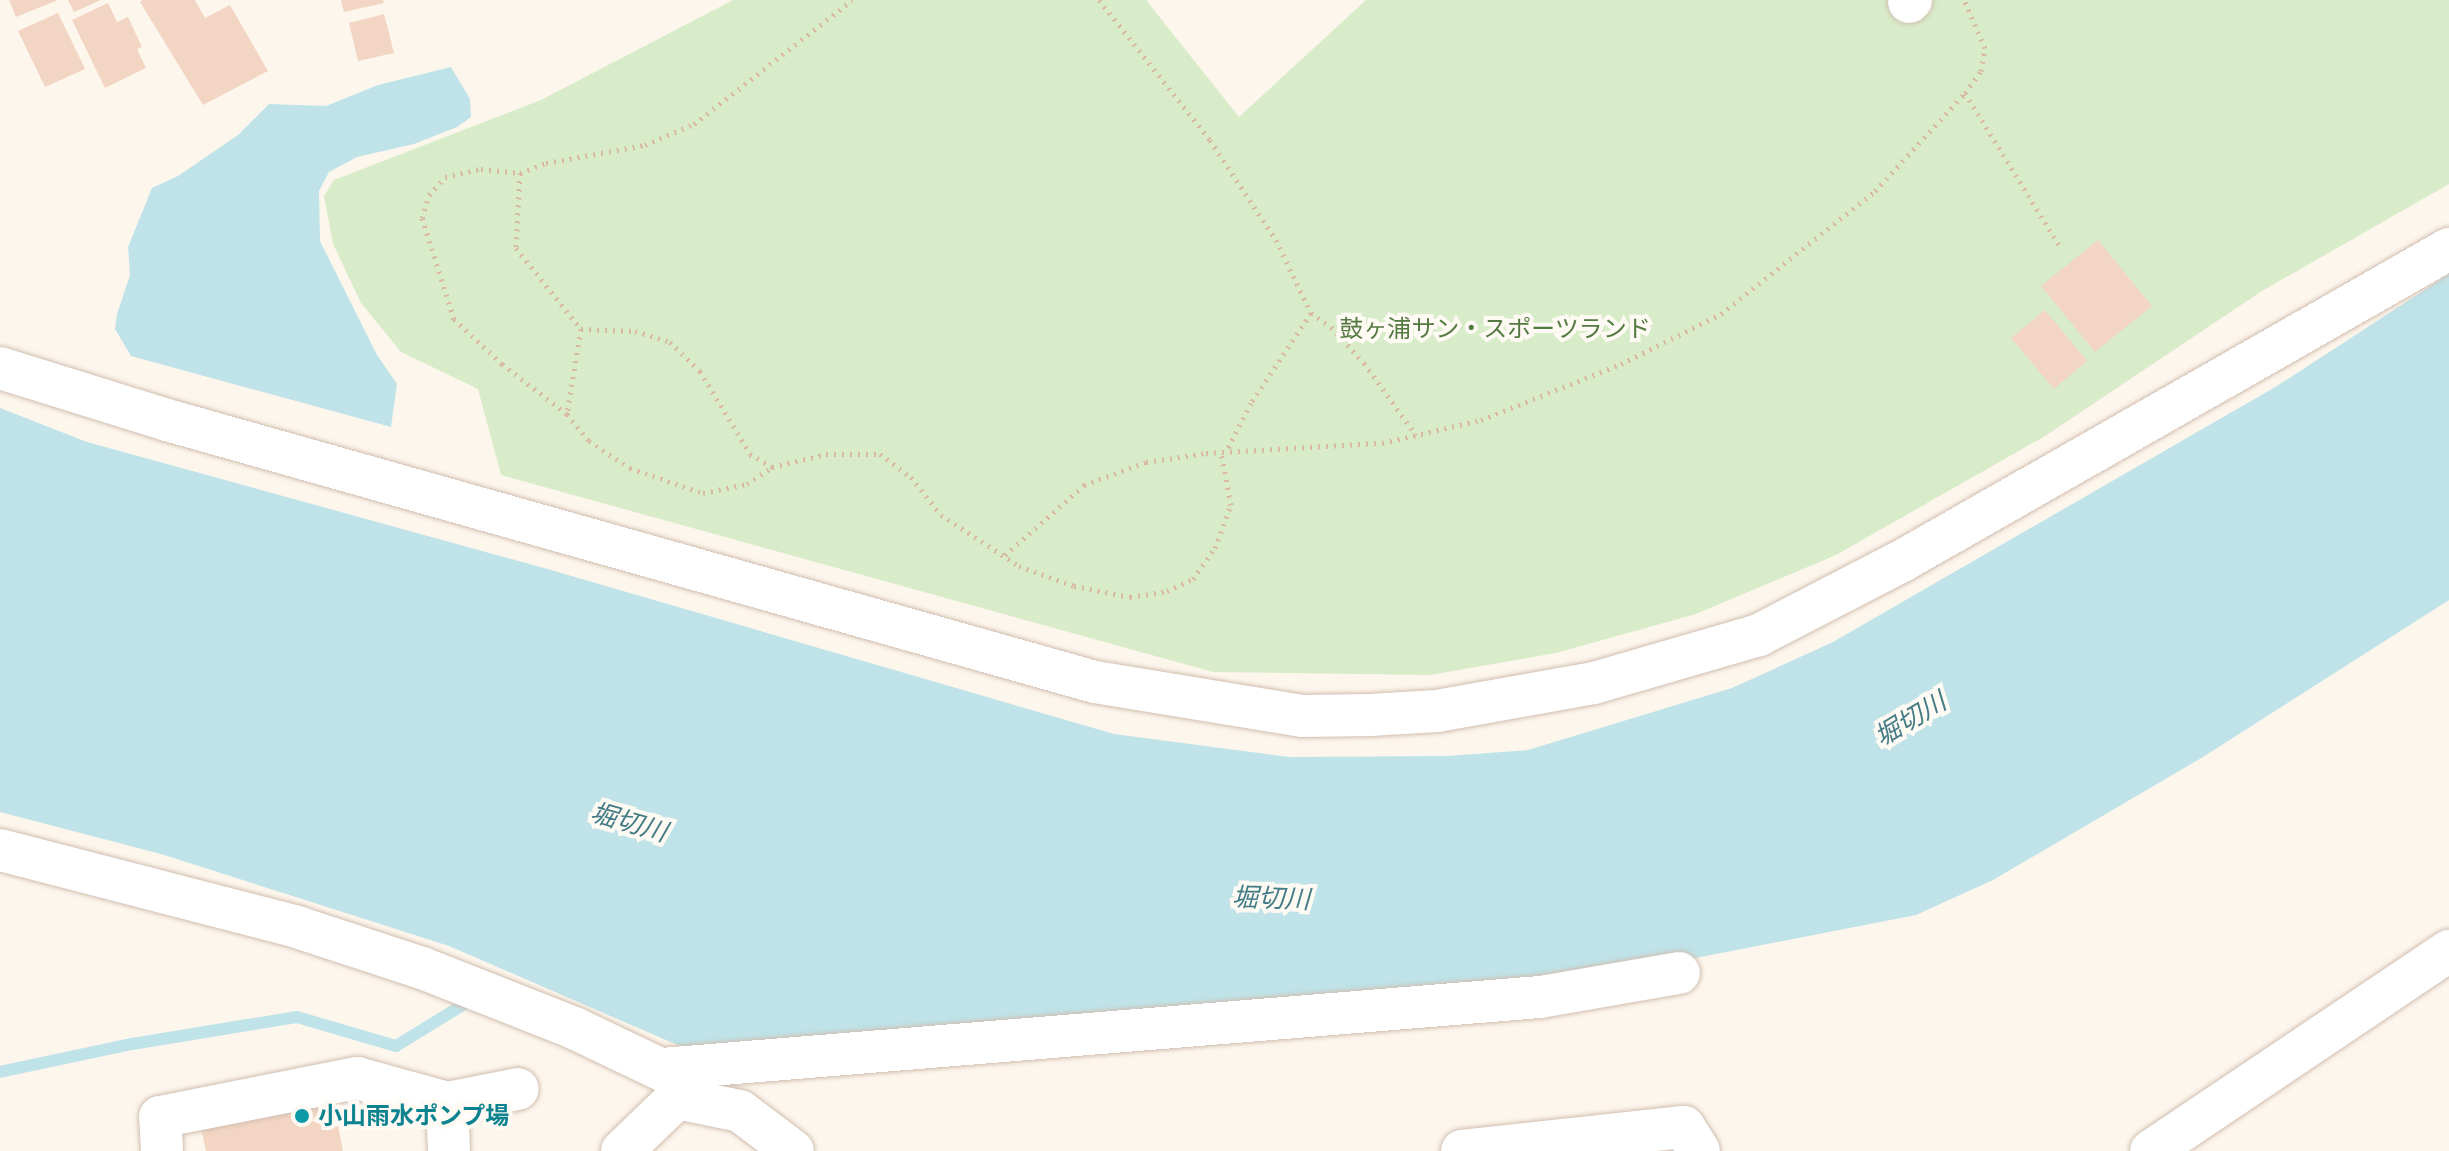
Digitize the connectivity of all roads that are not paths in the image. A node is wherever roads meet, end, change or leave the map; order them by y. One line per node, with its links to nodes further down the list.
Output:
1 (2449, 249): 2 (street)
2 (0, 368)
3 (0, 850): 6 (street)
4 (2449, 951): 15 (street)
5 (1679, 973): 6 (street)
6 (669, 1084): 11 (street); 12 (street)
7 (518, 1089): 8 (street)
8 (447, 1103): 9 (street); 10 (street)
9 (162, 1151)
10 (449, 1151)
11 (622, 1151)
12 (793, 1151)
13 (1462, 1151): 14 (street)
14 (1699, 1151)
15 (2151, 1151)

